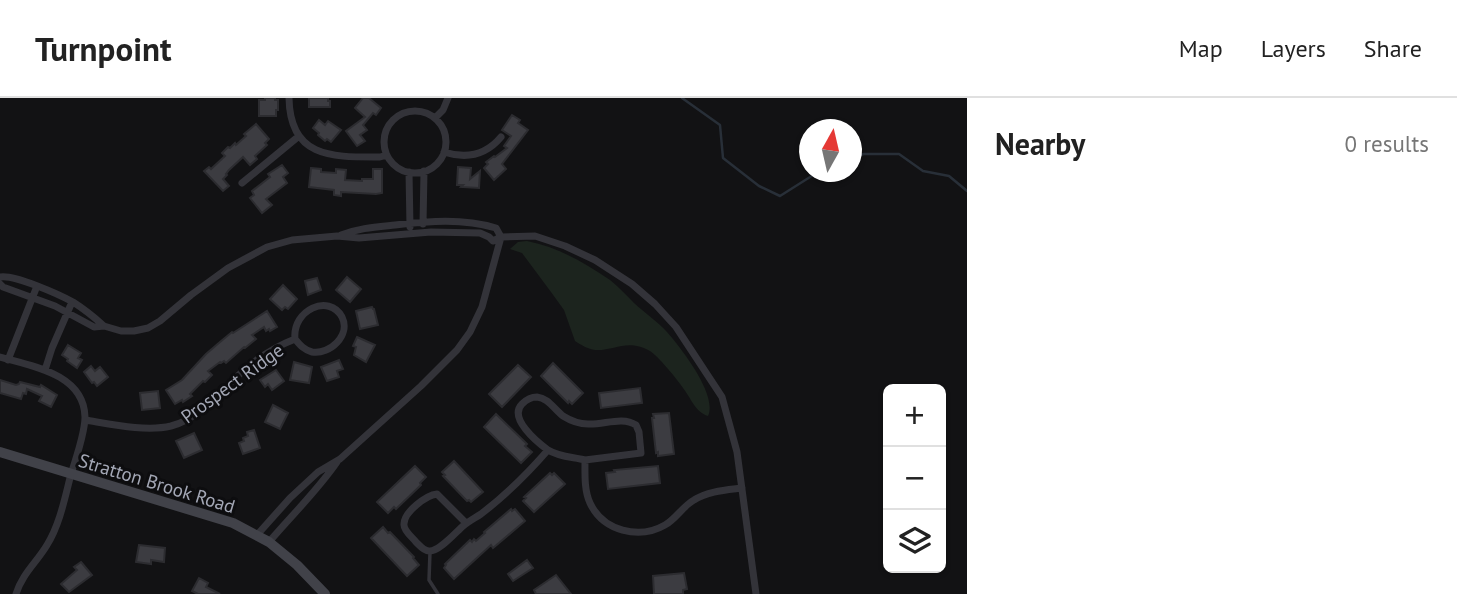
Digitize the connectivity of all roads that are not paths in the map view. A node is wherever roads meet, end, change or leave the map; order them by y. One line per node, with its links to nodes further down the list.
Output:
1 (289, 98): 4 (street)
2 (448, 98): 3 (street)
3 (435, 118): 6 (street); 7 (street)
4 (299, 136): 7 (street); 10 (street)
5 (501, 137): 6 (street)
6 (444, 152): 8 (street)
7 (387, 155): 9 (street)
8 (424, 171): 9 (street); 11 (street)
9 (409, 172): 12 (street)
10 (242, 183)
11 (424, 221): 12 (street); 13 (street); 16 (street)
12 (409, 223): 14 (street); 15 (street)
13 (424, 232): 14 (street); 16 (street)
14 (410, 233): 15 (street)
15 (337, 236): 23 (street)
16 (501, 237): 30 (street); 33 (street)
17 (0, 277): 19 (street)
18 (0, 284): 20 (street)
19 (37, 286): 20 (street); 21 (street)
20 (32, 297): 22 (street); 25 (street)
21 (72, 302): 22 (street); 23 (street)
22 (67, 313): 23 (street); 26 (street)
23 (104, 326)
24 (295, 339): 24 (street, Prospect Ridge); 27 (street, Prospect Ridge)
25 (4, 358): 26 (street)
26 (45, 370): 27 (street)
27 (85, 420): 32 (street)
28 (548, 450): 31 (street); 31 (street); 34 (street)
29 (0, 452): 32 (street, Stratton Brook Road)
30 (340, 459): 35 (street); 36 (street)
31 (585, 460): 33 (street)
32 (71, 474): 35 (street, Stratton Brook Road); 38 (street)
33 (742, 488): 41 (street)
34 (467, 523): 37 (street); 37 (street)
35 (257, 535): 36 (street, Stratton Brook Road)
36 (269, 542): 39 (street, Stratton Brook Road)
37 (430, 552): 40 (lane)
38 (16, 594)
39 (325, 594)
40 (438, 594)
41 (756, 594)

